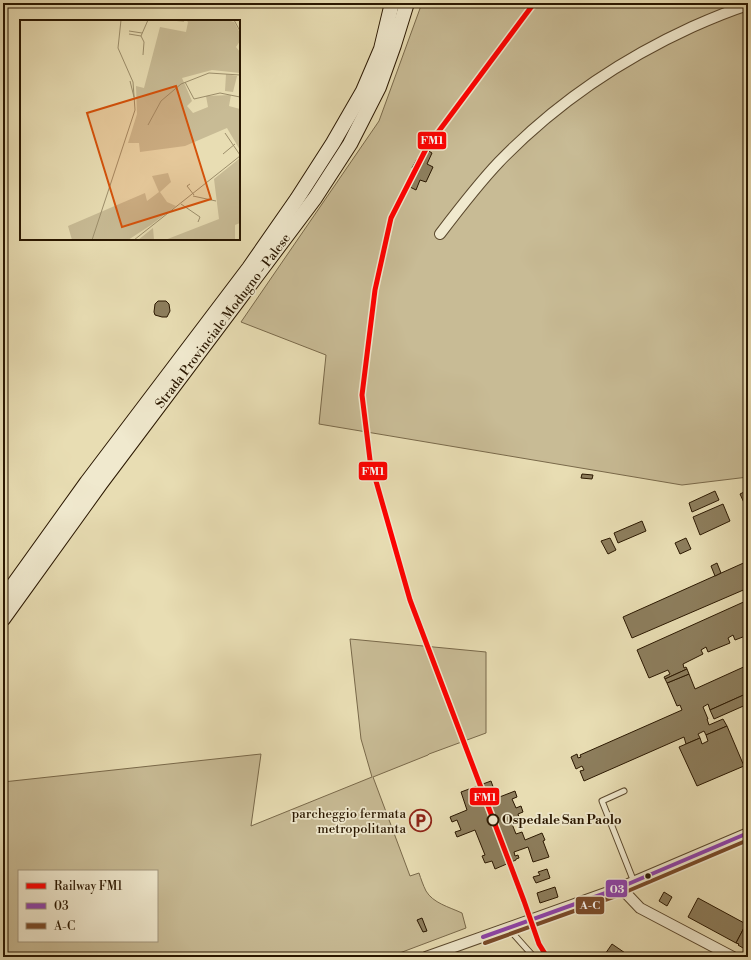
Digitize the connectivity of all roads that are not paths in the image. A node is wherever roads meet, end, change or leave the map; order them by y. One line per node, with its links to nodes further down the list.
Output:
1 (392, 3): 5 (main road, Strada Provinciale Modugno - Palese)
2 (407, 3): 6 (main road, Strada Provinciale Modugno - Palese)
3 (748, 5): 4 (street)
4 (440, 234)
5 (3, 599)
6 (3, 619)
7 (624, 792): 9 (lane)
8 (748, 833): 9 (street)
9 (634, 882): 10 (street)
10 (621, 888): 11 (street); 14 (street)
11 (508, 928): 12 (street); 13 (lane)
12 (426, 957)
13 (534, 957)
14 (733, 957)

